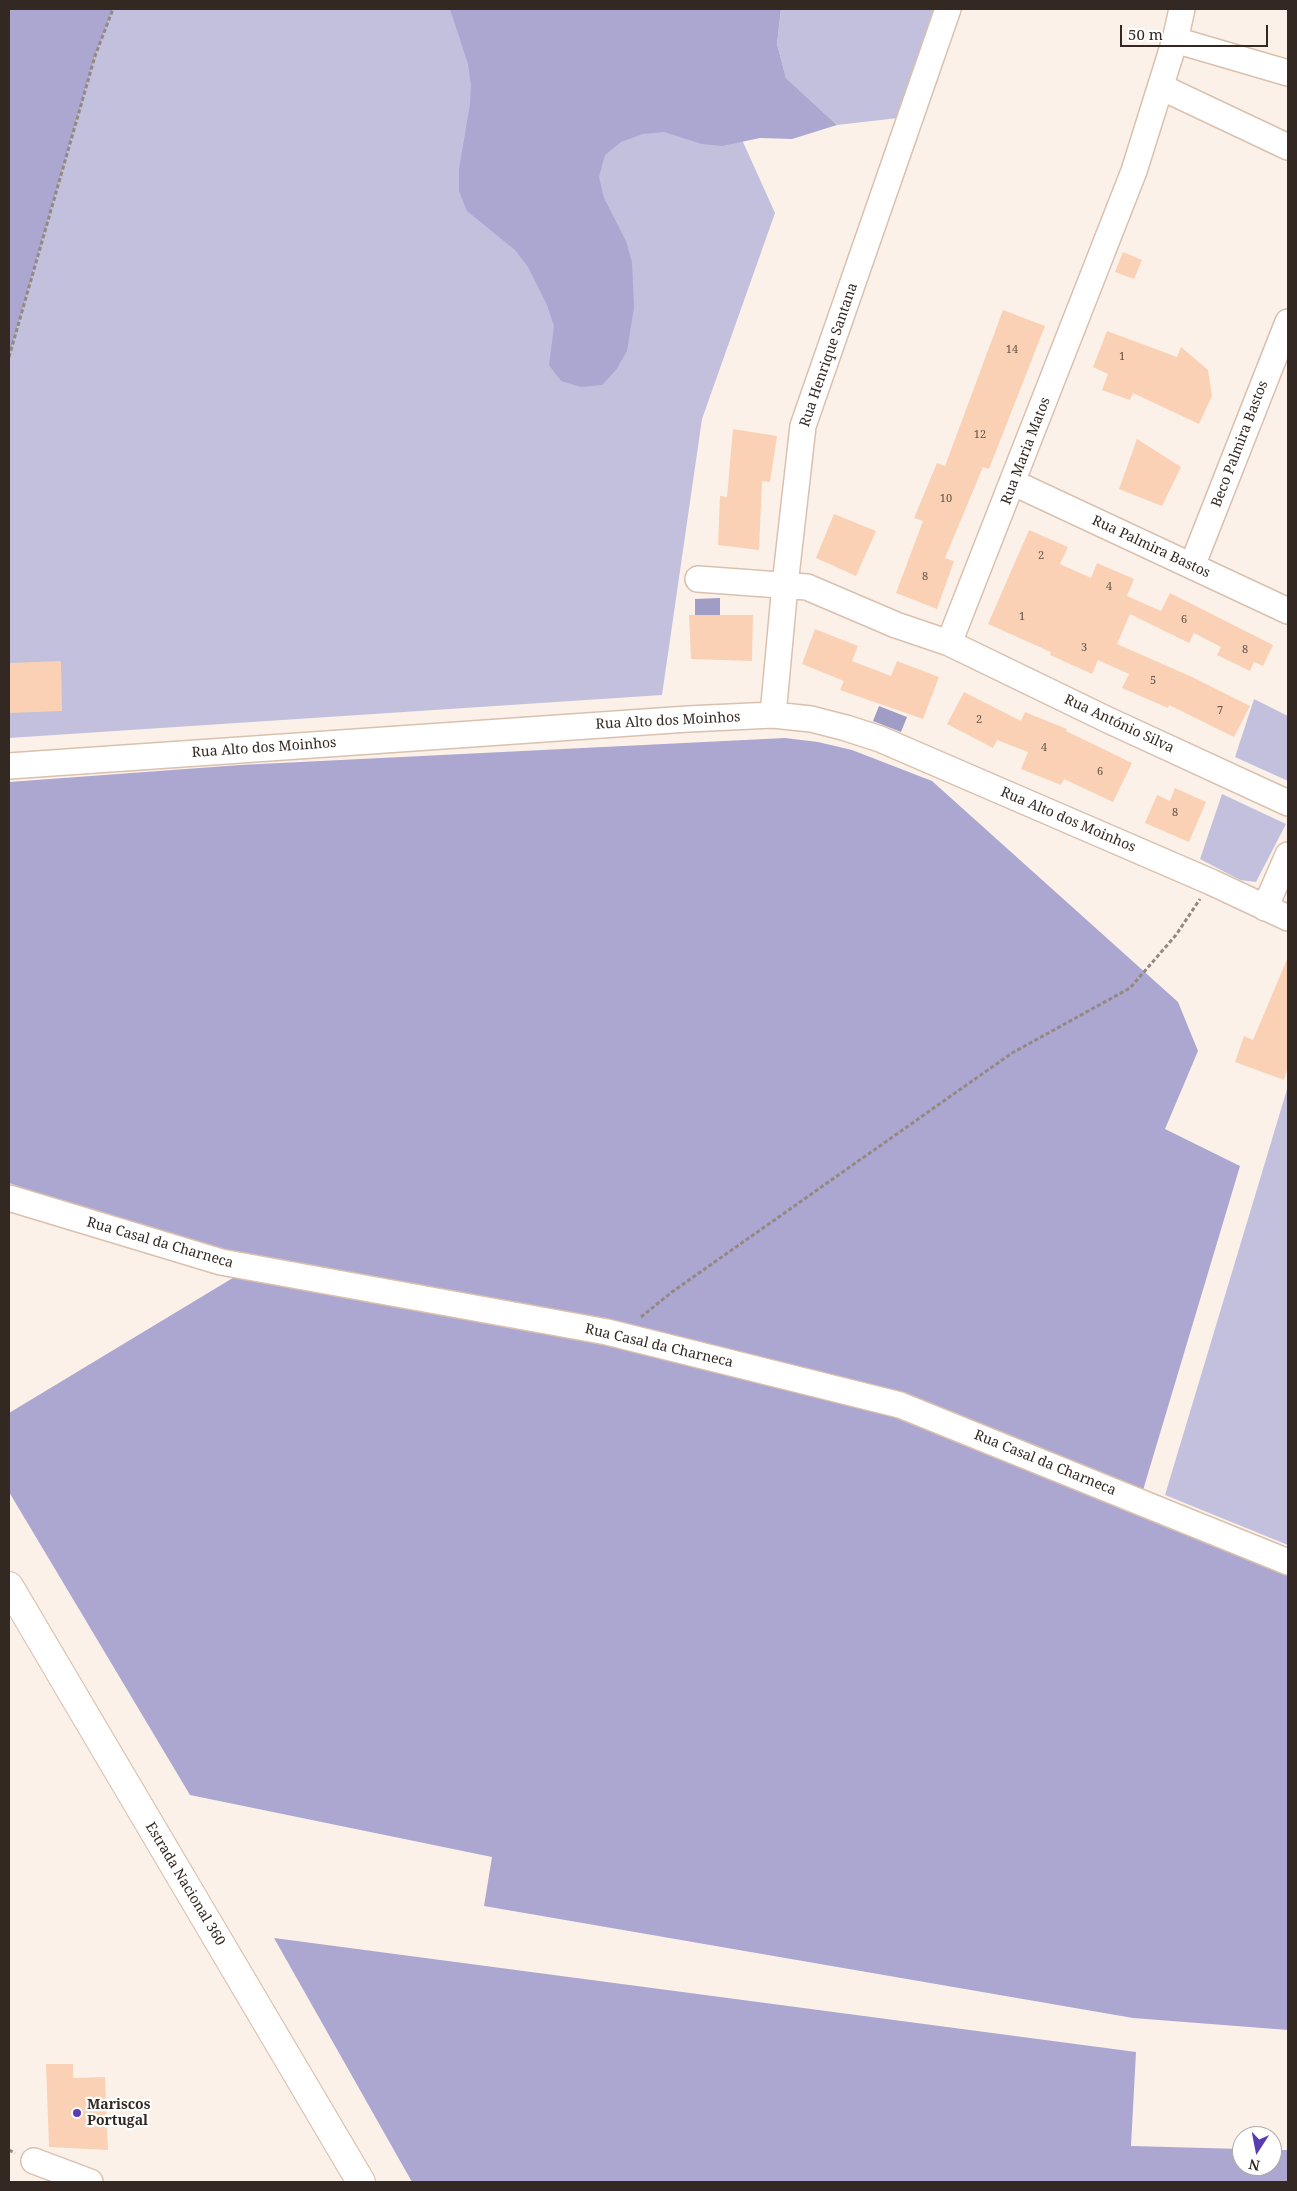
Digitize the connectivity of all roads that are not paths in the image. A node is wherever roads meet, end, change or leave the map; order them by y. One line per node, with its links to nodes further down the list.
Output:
1 (948, 9): 11 (street, Rua Henrique Santana)
2 (1182, 9): 3 (street, Rua Maria Matos)
3 (1175, 40): 4 (street); 5 (street, Rua Maria Matos)
4 (1288, 72)
5 (1161, 87): 6 (street); 8 (street, Rua Maria Matos)
6 (1288, 148)
7 (1288, 322): 9 (street, Beco Palmira Bastos)
8 (1014, 483): 9 (street, Rua Palmira Bastos); 13 (street, Rua Maria Matos)
9 (1192, 566): 12 (street, Rua Palmira Bastos)
10 (698, 579): 11 (street)
11 (785, 585): 13 (street); 14 (street, Rua Henrique Santana)
12 (1288, 611)
13 (949, 644): 16 (street, Rua António Silva)
14 (773, 716): 15 (street, Rua Alto dos Moinhos); 18 (street, Rua Alto dos Moinhos)
15 (9, 766)
16 (1288, 803)
17 (1288, 855): 18 (street)
18 (1266, 908): 19 (street, Rua Alto dos Moinhos)
19 (1288, 918)
20 (9, 1198): 21 (street, Rua Casal da Charneca)
21 (1288, 1562)
22 (9, 1586): 25 (main road, Estrada Nacional 360)
23 (34, 2161): 24 (street)
24 (90, 2182)
25 (361, 2182)

